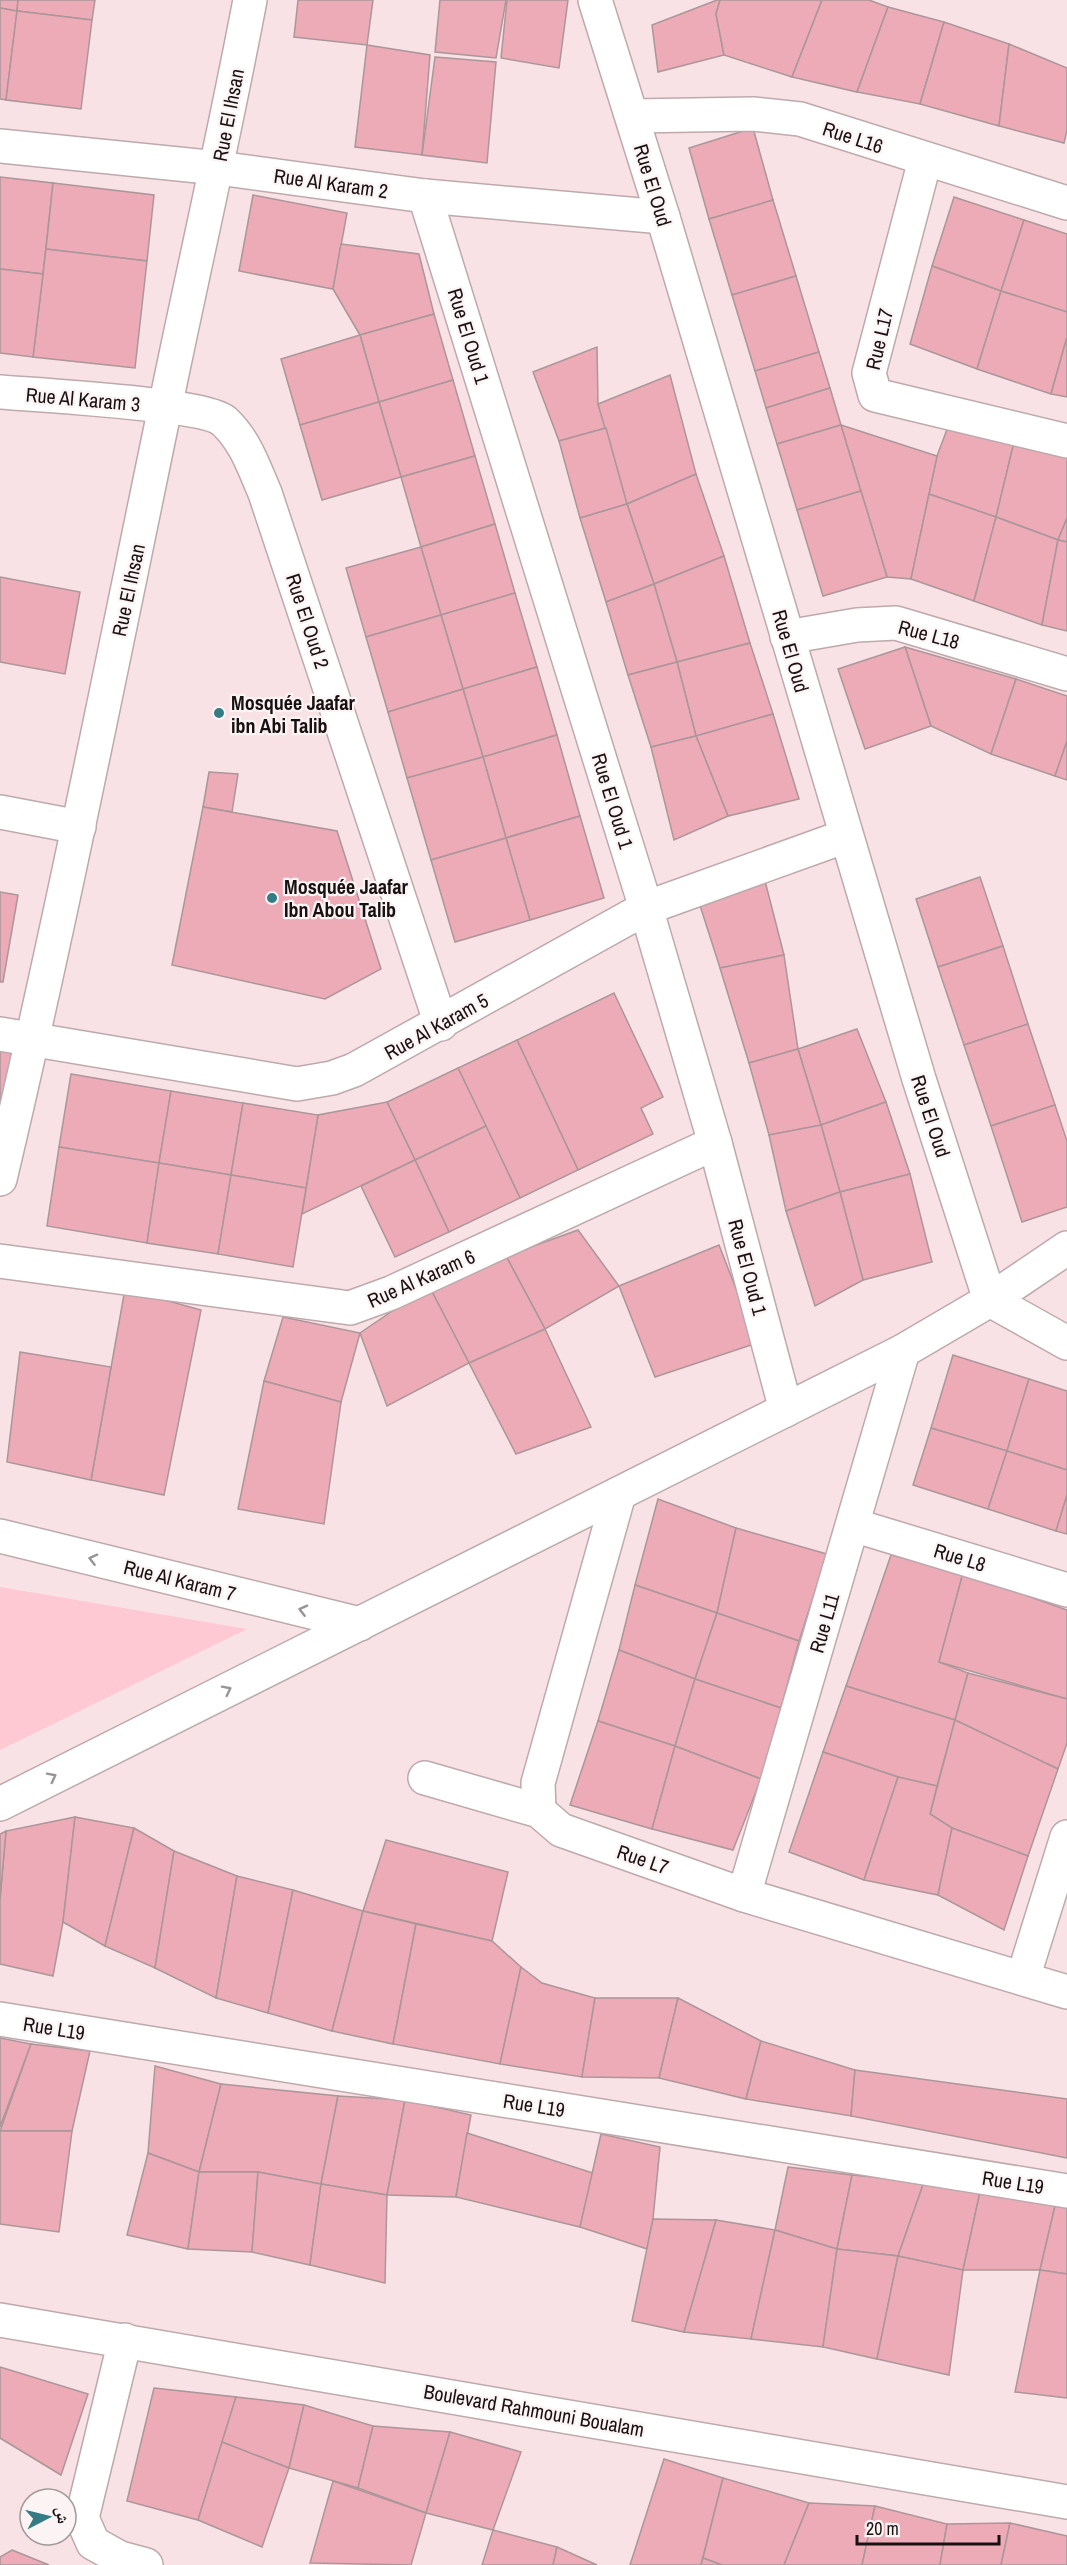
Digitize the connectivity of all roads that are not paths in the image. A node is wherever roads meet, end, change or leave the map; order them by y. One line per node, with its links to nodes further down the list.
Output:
1 (250, 0): 6 (street, Rue El Ihsan)
2 (595, 0): 3 (street, Rue El Oud)
3 (632, 116): 5 (street, Rue L16); 9 (street, Rue El Oud)
4 (0, 146): 6 (street, Rue Al Karam 2)
5 (925, 160): 8 (street, Rue L16); 12 (street, Rue L17)
6 (218, 168): 7 (street, Rue Al Karam 2); 11 (street, Rue El Ihsan)
7 (425, 196): 9 (street, Rue Al Karam 2); 18 (street, Rue El Oud 1)
8 (1067, 203)
9 (663, 217): 13 (street, Rue El Oud)
10 (0, 392): 11 (street, Rue Al Karam 3)
11 (165, 406): 16 (street, Rue El Ihsan); 19 (street, Rue El Oud 2)
12 (1067, 441)
13 (787, 637): 14 (street, Rue L18); 17 (street, Rue El Oud)
14 (1067, 674)
15 (0, 812): 16 (street)
16 (79, 826): 21 (street, Rue El Ihsan)
17 (846, 836): 18 (street, Rue Al Karam 5); 26 (street, Rue El Oud)
18 (646, 908): 19 (street, Rue Al Karam 5); 22 (street, Rue El Oud 1)
19 (441, 1024): 21 (street, Rue Al Karam 5)
20 (0, 1034): 21 (street, Rue Al Karam 5)
21 (33, 1039): 23 (street, Rue El Ihsan)
22 (715, 1143): 25 (street, Rue Al Karam 6); 29 (street, Rue El Oud 1)
23 (0, 1179)
24 (1067, 1248): 26 (street)
25 (0, 1261)
26 (990, 1300): 27 (street); 28 (street)
27 (1067, 1343)
28 (903, 1351): 29 (street); 31 (street, Rue L11)
29 (786, 1410): 30 (street)
30 (619, 1494): 34 (street); 37 (street)
31 (853, 1525): 33 (street, Rue L8); 39 (street, Rue L11)
32 (0, 1536): 34 (street, Rue Al Karam 7, one-way to 32)
33 (1067, 1590)
34 (360, 1624): 36 (street, one-way to 34)
35 (426, 1778): 37 (street)
36 (0, 1804)
37 (539, 1811): 39 (street, Rue L7)
38 (1067, 1837): 40 (street)
39 (744, 1894): 40 (street, Rue L7)
40 (1023, 1978): 41 (street, Rue L7)
41 (1067, 1992)
42 (0, 2019): 43 (street, Rue L19)
43 (1067, 2191)
44 (0, 2320): 45 (street, Boulevard Rahmouni Boualam)
45 (125, 2340): 46 (street, Boulevard Rahmouni Boualam); 47 (street)
46 (1067, 2502)
47 (146, 2565)

